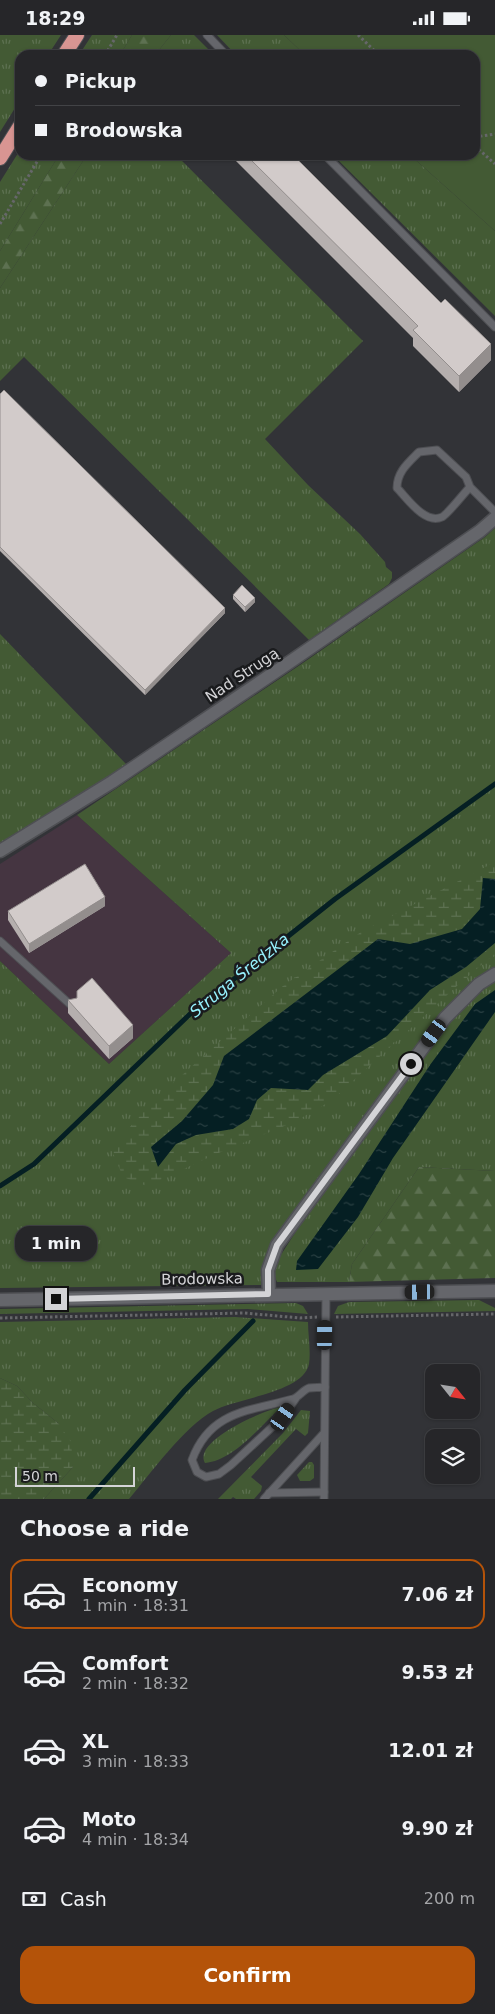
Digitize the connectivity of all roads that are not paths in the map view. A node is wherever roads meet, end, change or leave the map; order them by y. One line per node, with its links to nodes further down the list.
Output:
1 (77, 35): 3 (highway)
2 (207, 35): 4 (lane)
3 (67, 50)
4 (221, 50)
5 (15, 134): 6 (highway)
6 (0, 158)
7 (330, 160): 8 (lane)
8 (495, 327)
9 (470, 487): 9 (lane); 10 (lane)
10 (495, 512)
11 (495, 518): 12 (street, Nad Strugą)
12 (0, 851)
13 (0, 941): 15 (lane)
14 (495, 974): 18 (street)
15 (73, 1007)
16 (495, 1291): 17 (street, Brodowska)
17 (326, 1293): 18 (street, Brodowska); 20 (lane)
18 (266, 1294): 19 (street, Brodowska)
19 (0, 1300)
20 (325, 1387): 21 (lane); 22 (lane)
21 (296, 1398): 21 (lane)
22 (324, 1433): 23 (lane); 24 (lane)
23 (324, 1495): 24 (lane)
24 (267, 1496)

